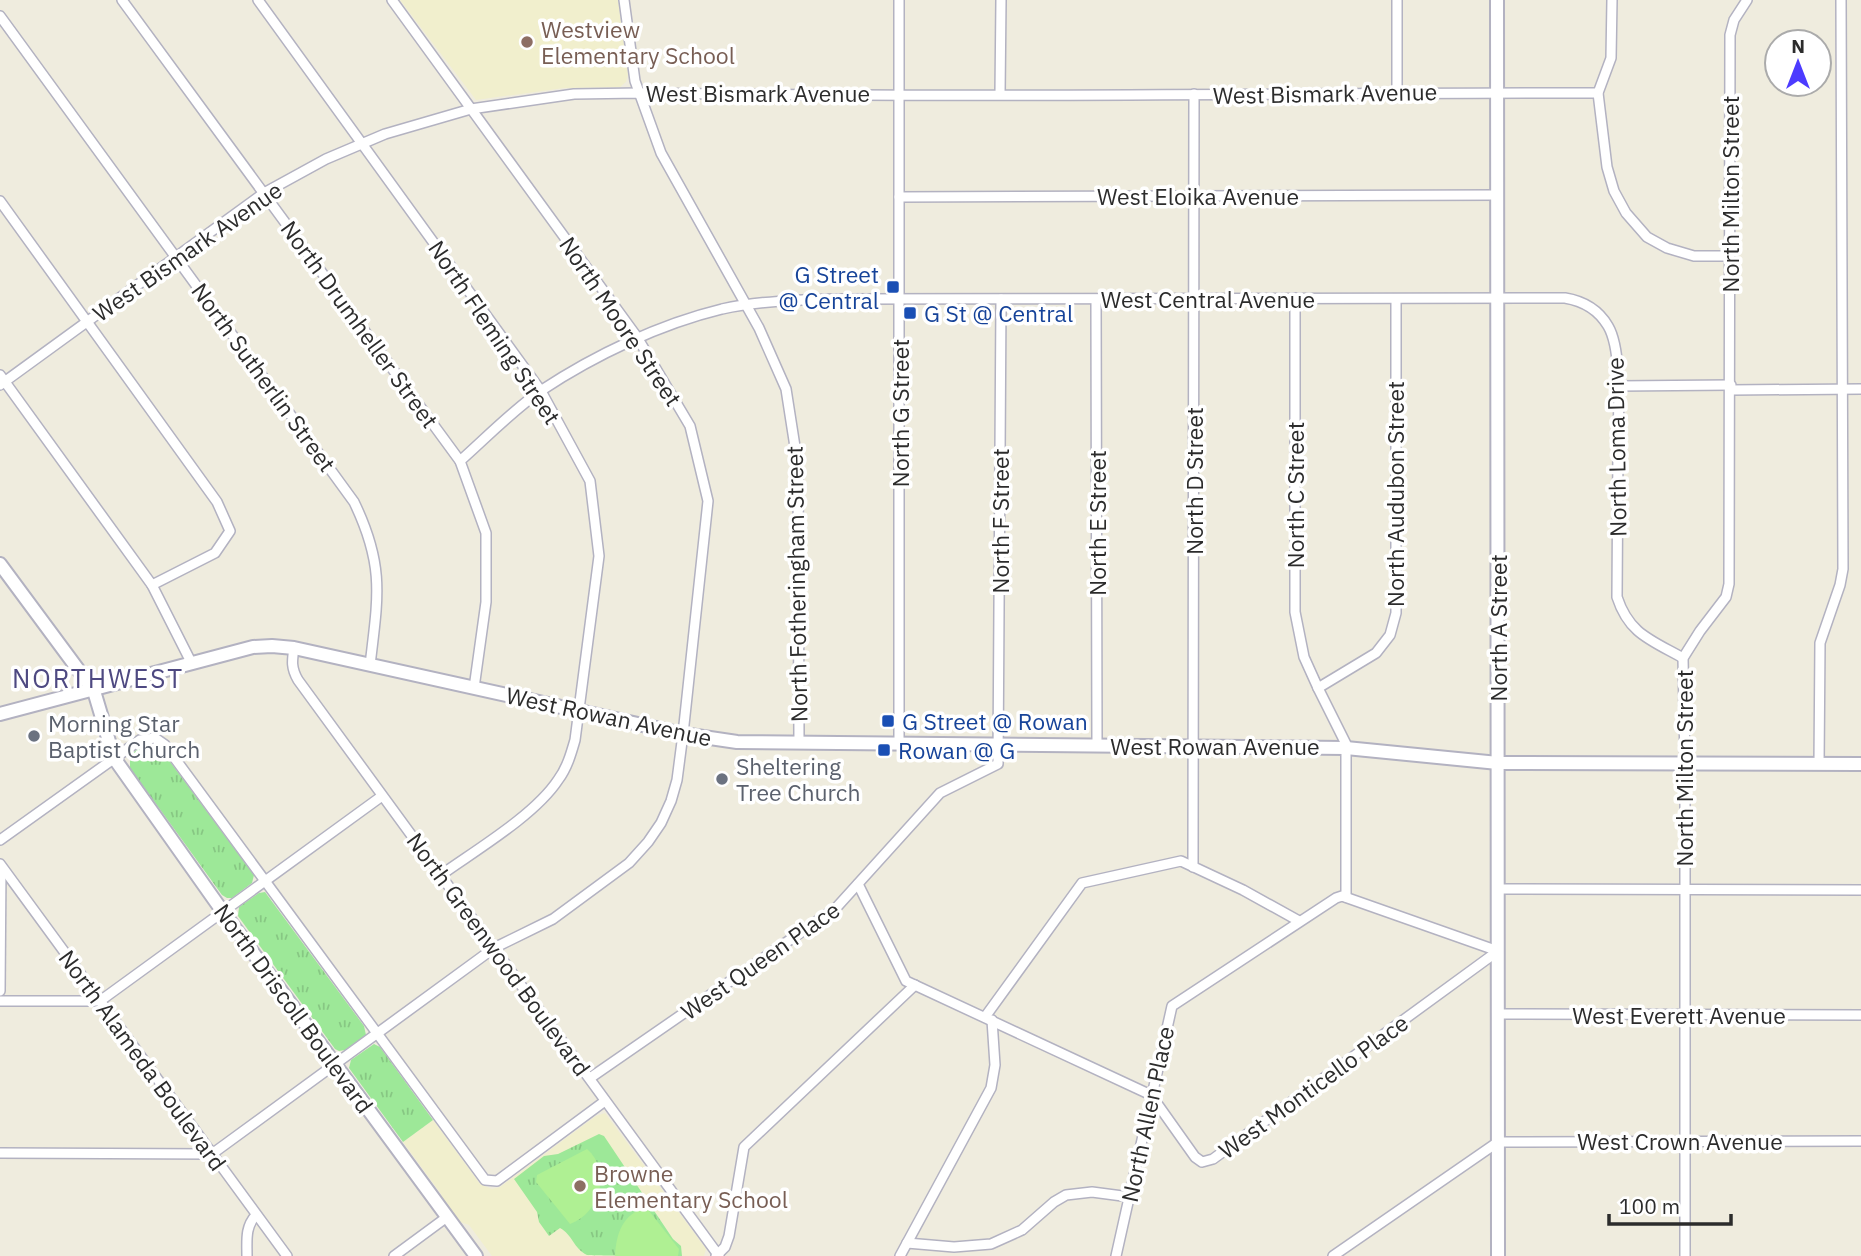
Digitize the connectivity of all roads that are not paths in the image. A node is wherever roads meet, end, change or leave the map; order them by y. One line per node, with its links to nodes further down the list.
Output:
1 (122, 0): 22 (street, North Drumheller Street)
2 (258, 0): 21 (street, North Fleming Street)
3 (392, 0): 20 (street, North Moore Street)
4 (624, 0): 14 (street, North Fotheringham Street)
5 (899, 0): 17 (street, North G Street)
6 (1001, 0): 18 (street)
7 (1396, 0): 13 (street)
8 (1497, 0): 15 (street, North A Street)
9 (1612, 0): 16 (street)
10 (1841, 0): 42 (street)
11 (1745, 2): 28 (street, North Milton Street)
12 (0, 16): 27 (street, North Sutherlin Street)
13 (1397, 91): 15 (street, West Bismark Avenue); 19 (street, West Bismark Avenue)
14 (639, 93): 17 (street, West Bismark Avenue); 20 (street, West Bismark Avenue); 36 (street, North Fotheringham Street)
15 (1497, 93): 16 (street, West Bismark Avenue); 23 (street, North A Street)
16 (1598, 93): 28 (street)
17 (899, 94): 18 (street, West Bismark Avenue); 25 (street, North G Street)
18 (1000, 94): 19 (street, West Bismark Avenue)
19 (1194, 94): 24 (street, North D Street)
20 (471, 109): 21 (street, West Bismark Avenue); 38 (street, North Moore Street)
21 (362, 144): 22 (street, West Bismark Avenue); 44 (street, North Fleming Street)
22 (264, 192): 27 (street, West Bismark Avenue); 45 (street, North Drumheller Street)
23 (1497, 195): 24 (street, West Eloika Avenue); 33 (street, North A Street)
24 (1195, 196): 25 (street, West Eloika Avenue); 35 (street, North D Street)
25 (899, 197): 30 (street, North G Street)
26 (0, 201): 37 (street)
27 (175, 256): 37 (street, West Bismark Avenue); 51 (street, North Sutherlin Street)
28 (1730, 256): 41 (street, North Milton Street)
29 (1295, 298): 32 (street, West Central Avenue); 35 (street, West Central Avenue); 53 (street, North C Street)
30 (900, 299): 31 (street, West Central Avenue); 36 (street, West Central Avenue); 59 (street, North G Street)
31 (1001, 299): 34 (street, West Central Avenue); 60 (street, North F Street)
32 (1396, 299): 33 (street, West Central Avenue); 53 (street, North Audubon Street)
33 (1498, 299): 40 (street, North Loma Drive); 65 (street, North A Street)
34 (1096, 300): 35 (street, West Central Avenue); 61 (street, North E Street)
35 (1194, 300): 62 (street, North D Street)
36 (744, 306): 38 (street, West Central Avenue); 58 (street, North Fotheringham Street)
37 (88, 321): 39 (street, West Bismark Avenue); 47 (street)
38 (637, 337): 44 (street, West Central Avenue); 57 (street, North Moore Street)
39 (2, 380): 47 (street)
40 (1618, 386): 41 (street); 49 (street, North Loma Drive)
41 (1731, 387): 42 (street); 49 (street, North Milton Street)
42 (1843, 389): 43 (street); 67 (street)
43 (1861, 389)
44 (541, 391): 45 (street, West Central Avenue); 55 (street, North Fleming Street)
45 (460, 461): 52 (street, North Drumheller Street)
46 (0, 564): 54 (street, North Driscoll Boulevard)
47 (152, 584): 50 (street)
48 (294, 648): 50 (street, West Rowan Avenue); 51 (street, West Rowan Avenue); 69 (street, North Greenwood Boulevard)
49 (1683, 658): 66 (street, North Milton Street)
50 (192, 664): 54 (street, West Rowan Avenue)
51 (370, 665): 52 (street, West Rowan Avenue)
52 (474, 688): 55 (street, West Rowan Avenue)
53 (1318, 688): 63 (street)
54 (94, 691): 56 (street, West Rowan Avenue); 64 (street, North Driscoll Boulevard)
55 (579, 711): 57 (street, West Rowan Avenue); 73 (street, North Fleming Street)
56 (0, 714)
57 (683, 734): 58 (street, West Rowan Avenue); 82 (street, North Moore Street)
58 (799, 743): 59 (street, West Rowan Avenue)
59 (899, 743): 60 (street, West Rowan Avenue)
60 (999, 743): 61 (street, West Rowan Avenue); 75 (street, West Queen Place)
61 (1097, 745): 62 (street, West Rowan Avenue)
62 (1194, 746): 63 (street, West Rowan Avenue); 72 (street, North D Street)
63 (1346, 748): 65 (street, West Rowan Avenue); 79 (street)
64 (114, 758): 70 (street); 74 (street); 80 (street, North Driscoll Boulevard)
65 (1498, 763): 66 (street, West Rowan Avenue); 76 (street, North A Street)
66 (1685, 763): 67 (street, West Rowan Avenue); 77 (street, North Milton Street)
67 (1819, 764): 68 (street, West Rowan Avenue)
68 (1861, 764)
69 (382, 796): 73 (street, North Greenwood Boulevard); 74 (street)
70 (0, 841)
71 (1, 865): 85 (street); 87 (street, North Alameda Boulevard)
72 (1194, 867): 81 (street); 91 (street)
73 (441, 875): 82 (street, North Greenwood Boulevard)
74 (265, 882): 80 (street); 92 (street)
75 (858, 884): 84 (street); 94 (street, West Queen Place)
76 (1497, 889): 77 (street); 83 (street, North A Street)
77 (1685, 889): 78 (street); 89 (street, North Milton Street)
78 (1861, 890)
79 (1344, 897): 81 (street, North Allen Place); 83 (street)
80 (223, 912): 87 (street); 93 (street, North Driscoll Boulevard)
81 (1298, 921): 95 (street, North Allen Place)
82 (495, 948): 92 (street, North Moore Street); 94 (street, North Greenwood Boulevard)
83 (1498, 951): 88 (street, North A Street); 95 (street, West Monticello Place)
84 (915, 985): 91 (street, West Monticello Place); 106 (street)
85 (0, 991)
86 (0, 1001): 87 (street)
87 (100, 1001): 101 (street, North Alameda Boulevard)
88 (1498, 1014): 89 (street, West Everett Avenue); 99 (street, North A Street)
89 (1685, 1014): 90 (street, West Everett Avenue); 97 (street, North Milton Street)
90 (1861, 1015)
91 (988, 1019): 95 (street, West Monticello Place); 105 (street)
92 (377, 1033): 93 (street, North Moore Street); 96 (street)
93 (335, 1065): 101 (street, North Moore Street); 104 (street, North Driscoll Boulevard)
94 (590, 1078): 96 (street, North Greenwood Boulevard)
95 (1151, 1095): 102 (street, North Allen Place)
96 (606, 1101): 106 (street, North Greenwood Boulevard)
97 (1684, 1141): 98 (street, West Crown Avenue); 99 (street, West Crown Avenue); 115 (street, North Milton Street)
98 (1861, 1141)
99 (1498, 1142): 113 (street); 114 (street, North A Street)
100 (0, 1153): 101 (street)
101 (212, 1154): 103 (street, North Alameda Boulevard)
102 (1129, 1197): 105 (street); 112 (street, North Allen Place)
103 (256, 1215): 107 (street); 108 (street, North Alameda Boulevard)
104 (447, 1217): 109 (street); 110 (street, North Driscoll Boulevard)
105 (907, 1243): 111 (street)
106 (718, 1255)
107 (247, 1256)
108 (287, 1256)
109 (394, 1256)
110 (476, 1256)
111 (900, 1256)
112 (1116, 1256)
113 (1333, 1256)
114 (1498, 1256)
115 (1685, 1256)

